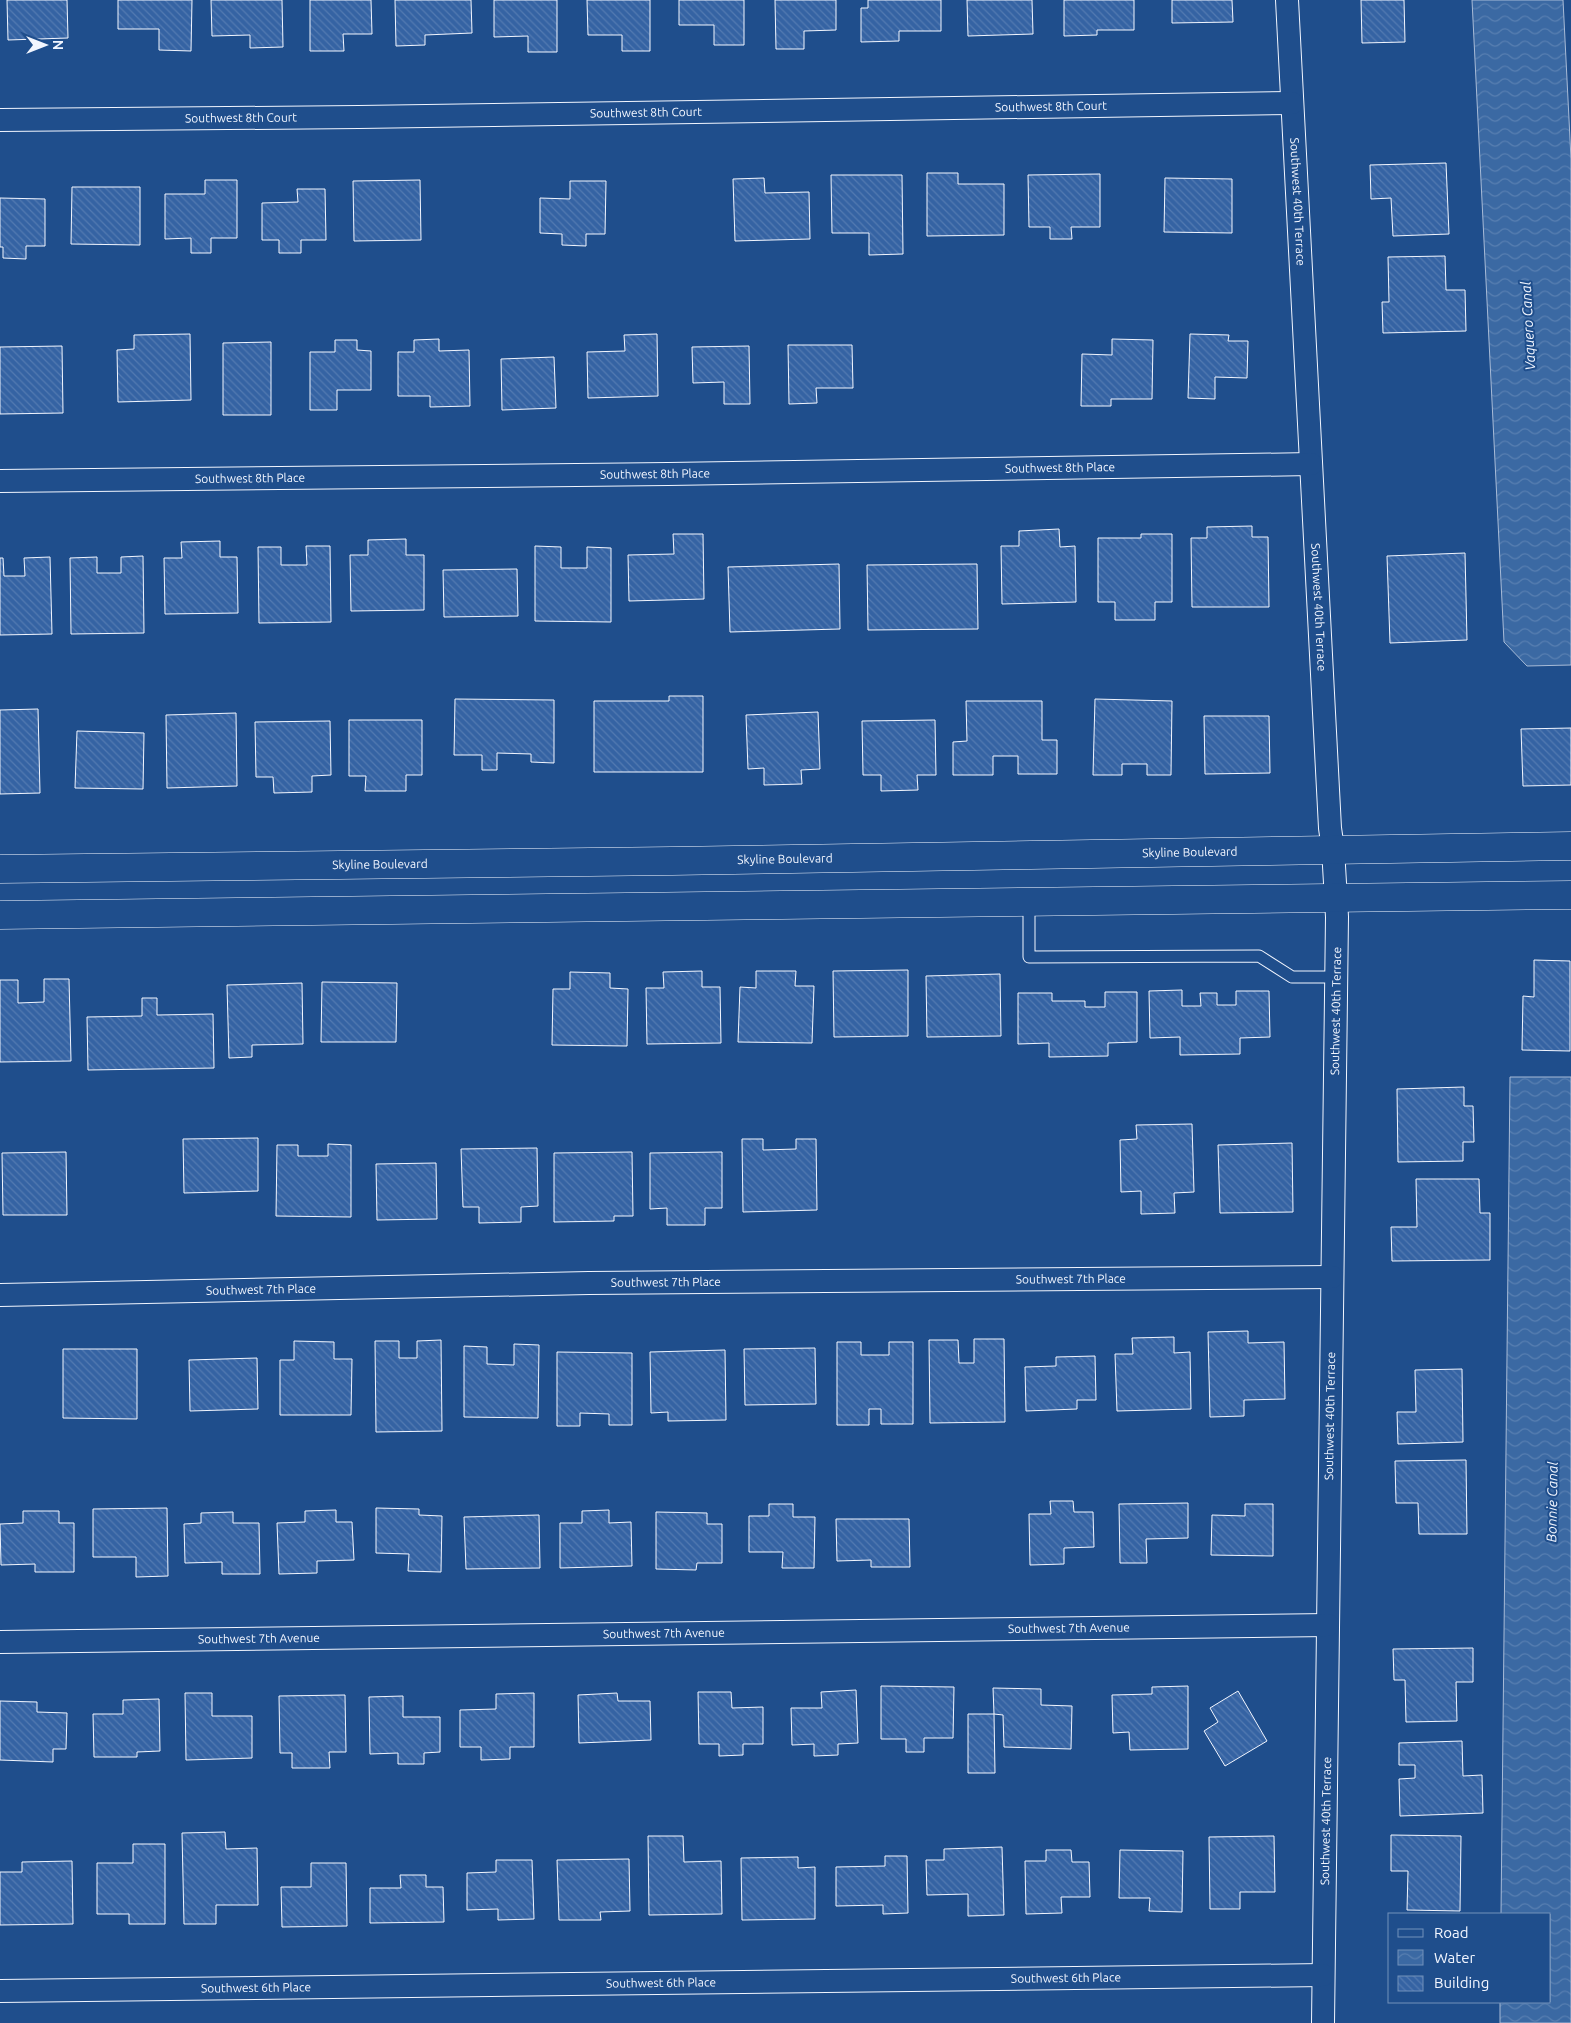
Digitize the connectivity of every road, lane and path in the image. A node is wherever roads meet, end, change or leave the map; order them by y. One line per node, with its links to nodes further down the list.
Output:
1 (1288, 0): 2 (street, Southwest 40th Terrace)
2 (1292, 103): 3 (street, Southwest 8th Court); 4 (street, Southwest 40th Terrace)
3 (0, 120)
4 (1311, 464): 5 (street, Southwest 8th Place); 7 (street, Southwest 40th Terrace)
5 (0, 481)
6 (1571, 846): 7 (street, Skyline Boulevard)
7 (1334, 849): 8 (street, Skyline Boulevard); 10 (street, Southwest 40th Terrace)
8 (0, 869)
9 (1571, 895): 10 (street)
10 (1337, 899): 11 (street); 13 (street, Southwest 40th Terrace)
11 (1029, 903): 12 (street); 13 (lane)
12 (0, 915)
13 (1336, 977): 14 (street, Southwest 40th Terrace)
14 (1332, 1277): 15 (street, Southwest 7th Place); 16 (street, Southwest 40th Terrace)
15 (0, 1294)
16 (1328, 1625): 17 (street, Southwest 7th Avenue); 18 (street, Southwest 40th Terrace)
17 (0, 1642)
18 (1323, 1975): 19 (street, Southwest 6th Place); 20 (street, Southwest 40th Terrace)
19 (0, 1991)
20 (1323, 2023)

